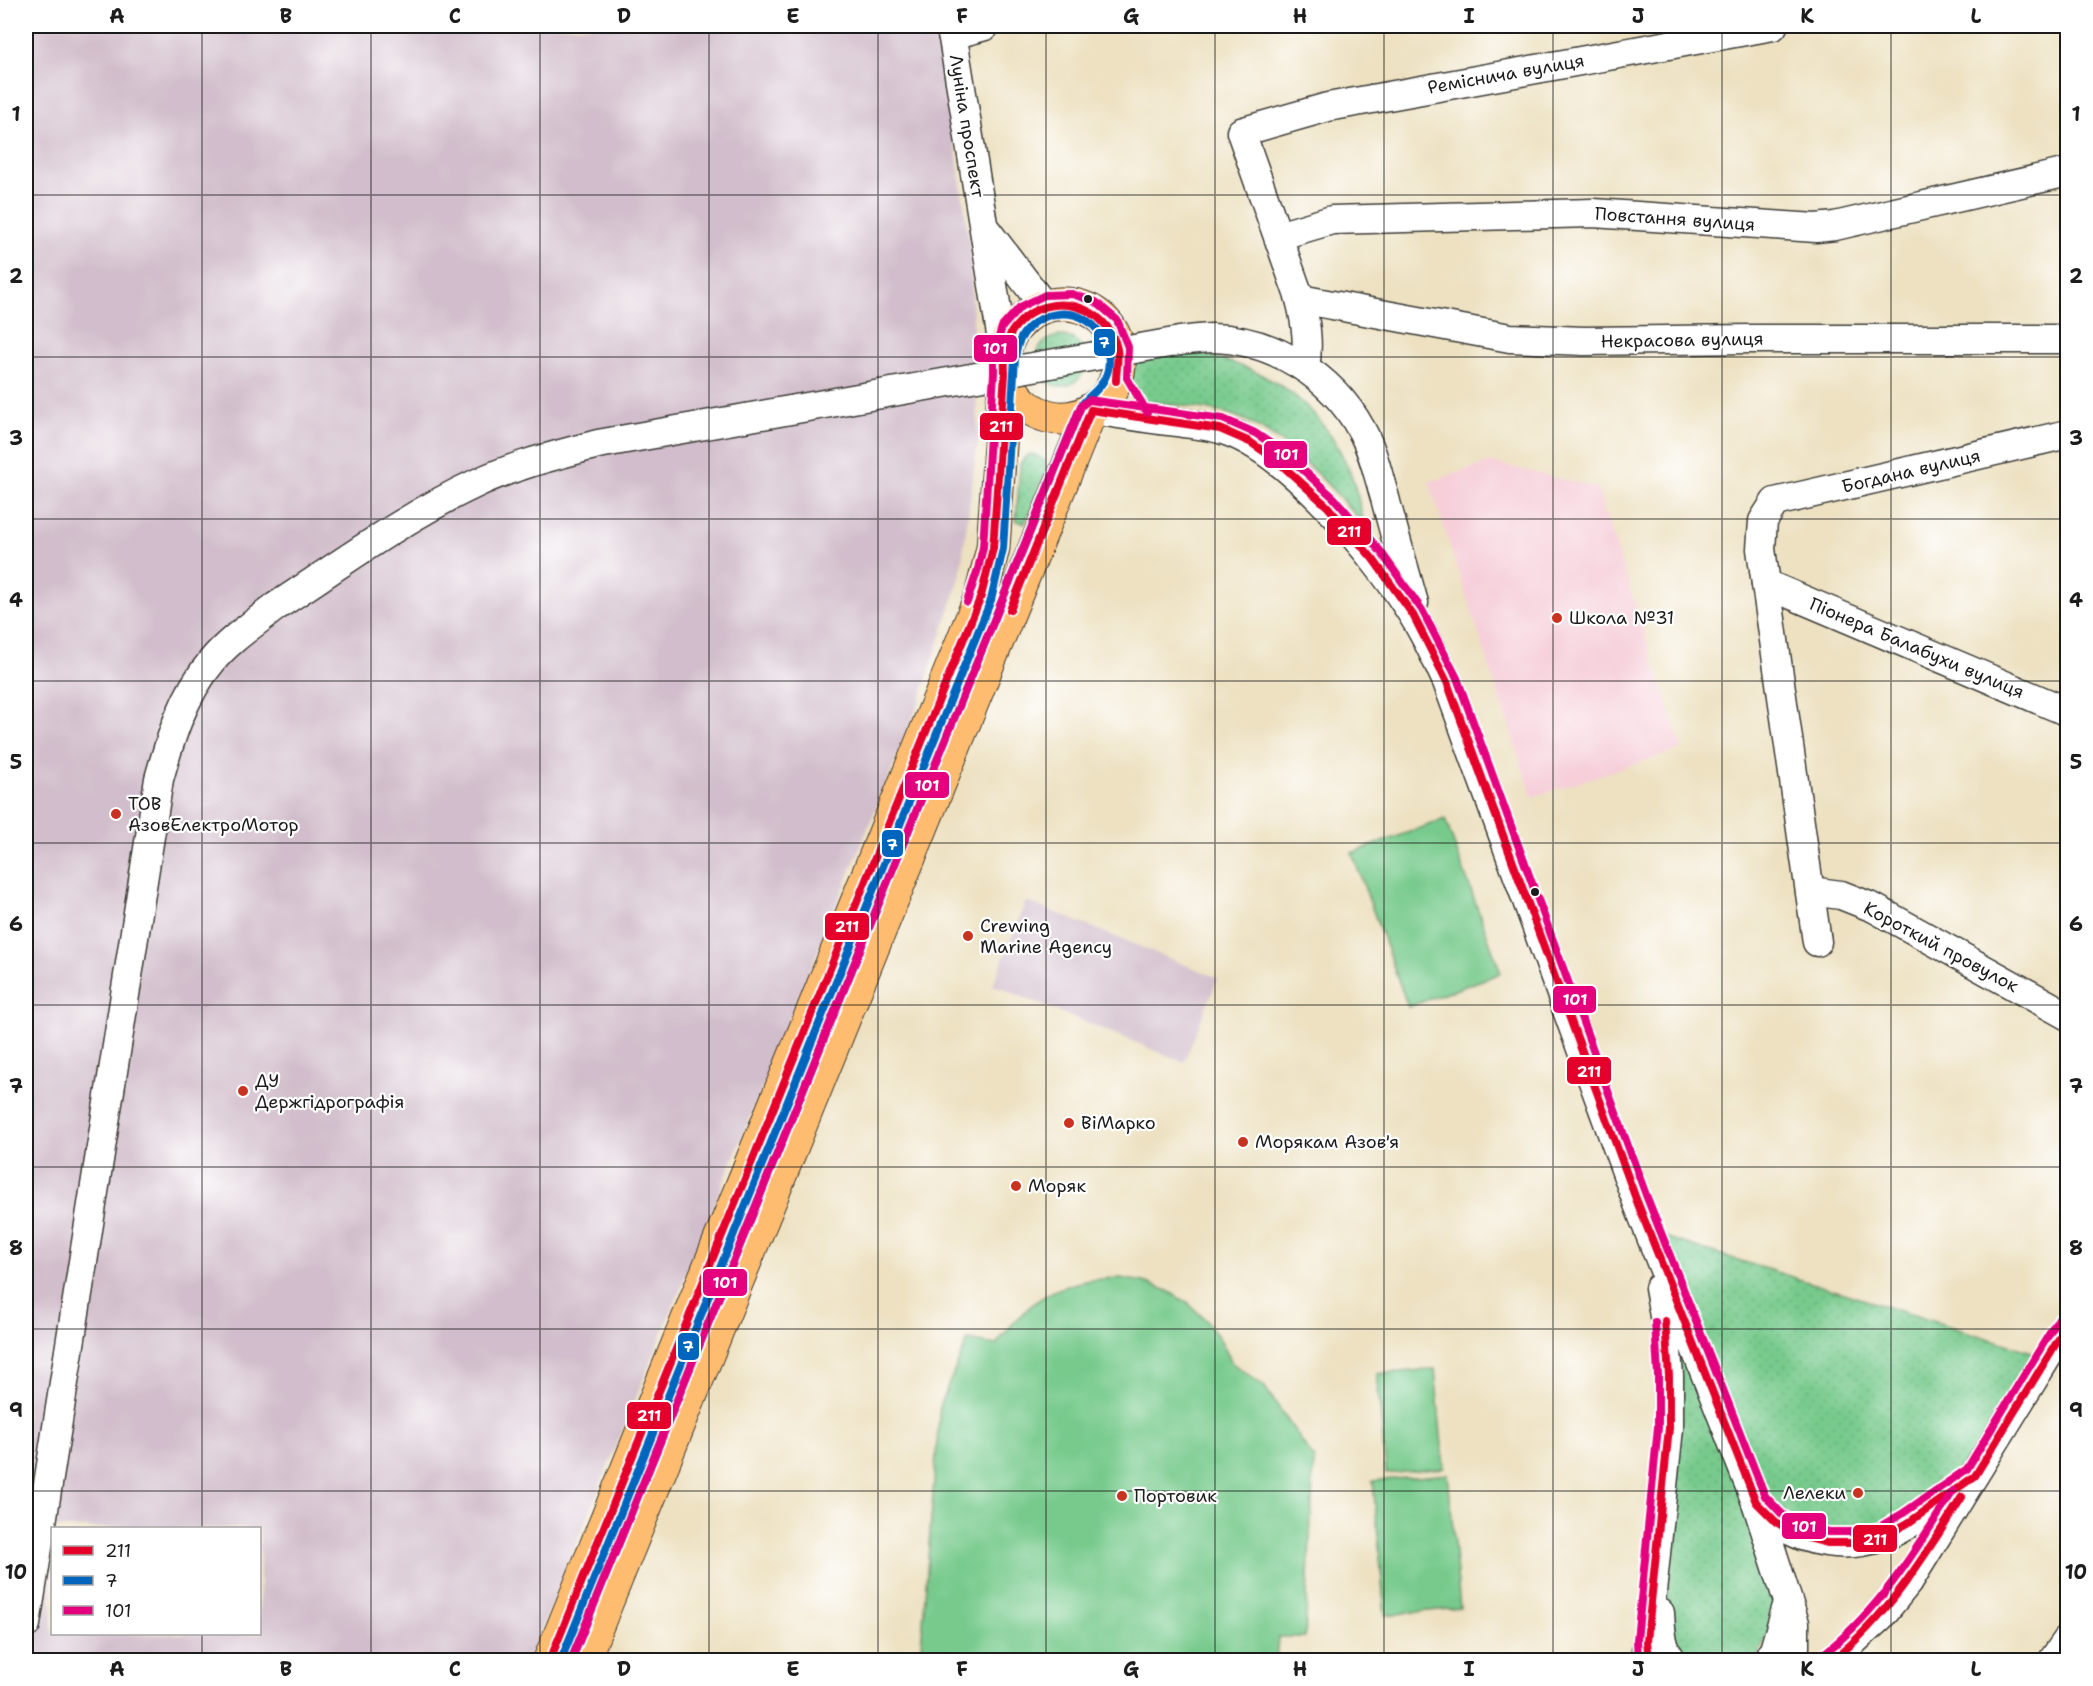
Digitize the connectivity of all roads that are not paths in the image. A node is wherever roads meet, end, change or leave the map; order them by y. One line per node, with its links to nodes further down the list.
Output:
1 (985, 26): 3 (street)
2 (1773, 26): 6 (street, Реміснича вулиця)
3 (952, 30): 5 (street, Луніна проспект)
4 (2067, 172): 6 (street, Повстання вулиця)
5 (984, 227): 8 (street, Луніна проспект); 11 (street, Луніна проспект)
6 (1278, 236): 7 (street)
7 (1300, 299): 9 (street, Некрасова вулиця); 12 (street)
8 (1044, 306): 11 (main road); 13 (main road)
9 (2067, 339)
10 (1180, 341): 12 (street); 17 (street); 30 (street, bridge)
11 (1005, 363): 14 (main road); 33 (main road, Луніна проспект)
12 (1305, 368): 19 (street)
13 (1116, 381): 14 (main road); 15 (street)
14 (1091, 410): 15 (street); 34 (main road)
15 (1138, 417): 17 (street)
16 (2067, 434): 18 (street, Богдана вулиця)
17 (1391, 582): 19 (street)
18 (1766, 584): 20 (street, Піонера Балабухи вулиця); 21 (street)
19 (1421, 628): 24 (street)
20 (2067, 712)
21 (1810, 891): 22 (street); 23 (street, Короткий провулок)
22 (1817, 942)
23 (2067, 1016)
24 (1636, 1199): 27 (street); 28 (street)
25 (2067, 1323): 26 (street)
26 (1975, 1476): 27 (street); 38 (street)
27 (1756, 1502): 29 (street)
28 (1658, 1521): 32 (street); 35 (street)
29 (1789, 1600): 36 (street); 37 (street)
30 (26, 1624)
31 (2067, 1639): 39 (street)
32 (1647, 1654)
33 (550, 1660)
34 (584, 1660)
35 (1672, 1660)
36 (1767, 1660)
37 (1792, 1660)
38 (1833, 1660)
39 (2053, 1660)

